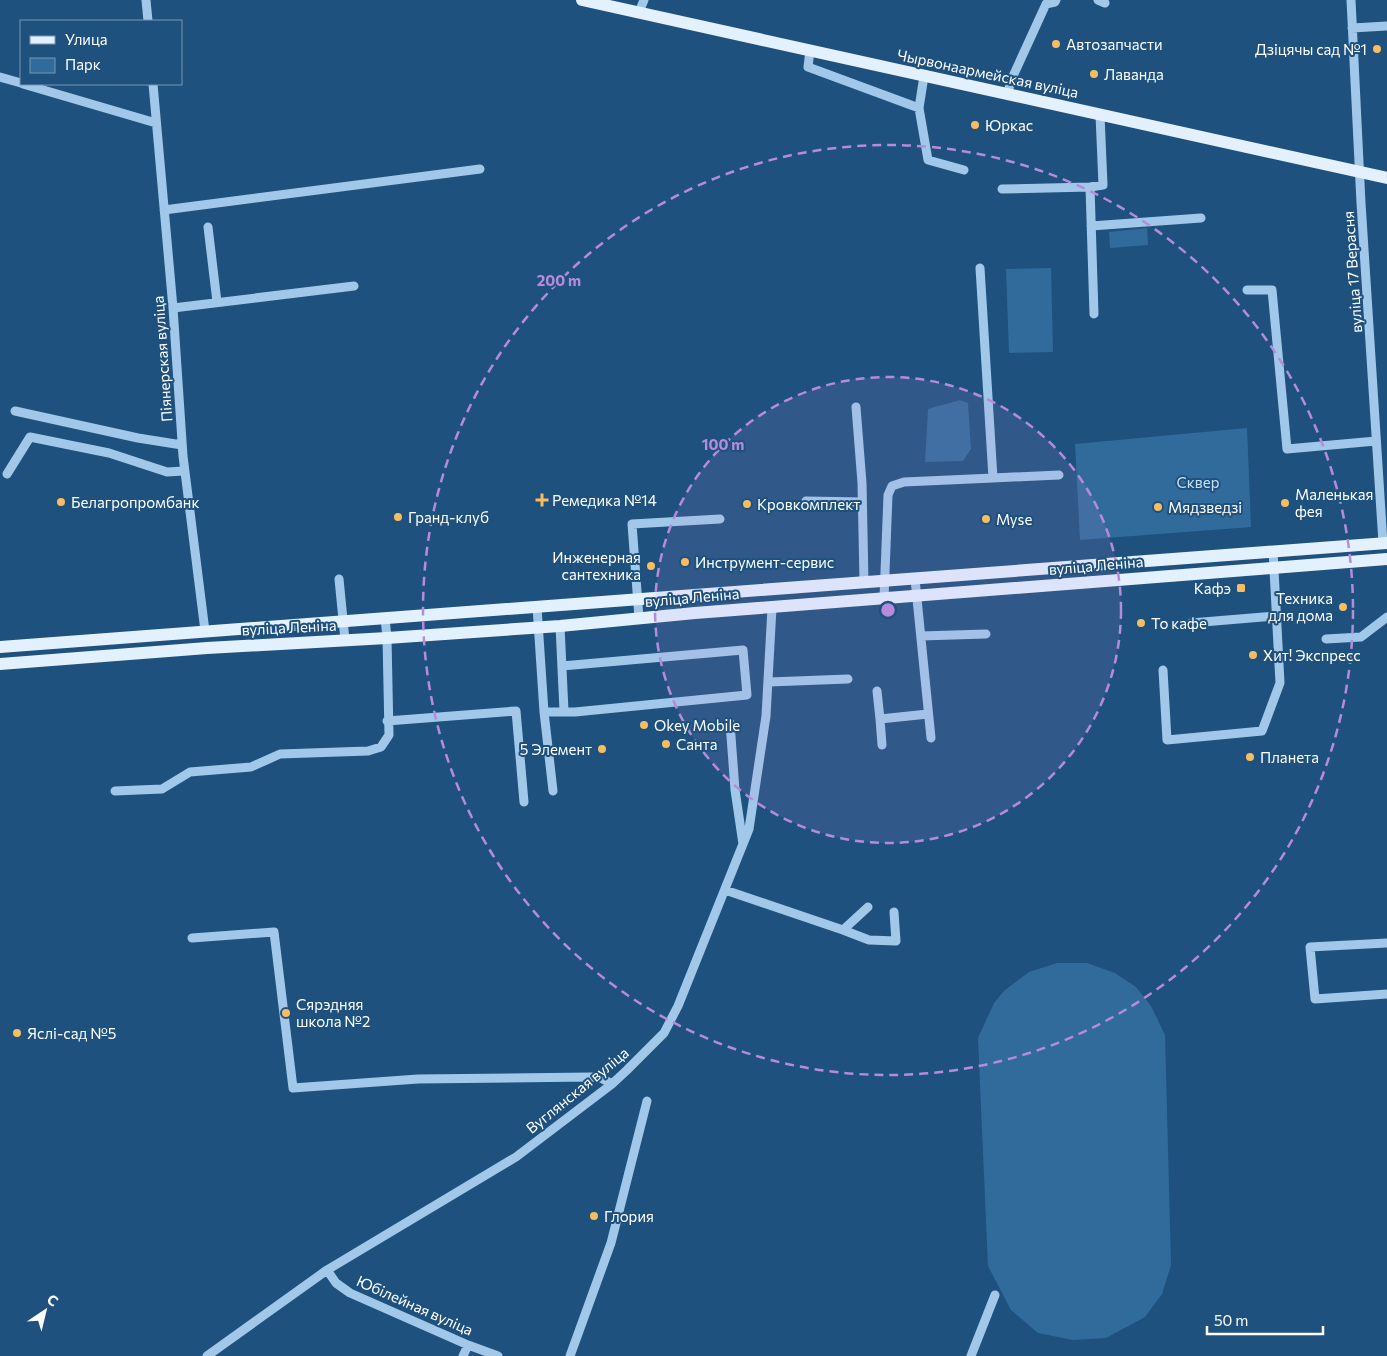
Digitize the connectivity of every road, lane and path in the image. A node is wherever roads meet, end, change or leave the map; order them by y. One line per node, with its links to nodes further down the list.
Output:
1 (146, 0): 7 (street)
2 (582, 0): 6 (main road, Чырвонаармейская вуліца)
3 (644, 0): 6 (street)
4 (1056, 0): 16 (street)
5 (1351, 0): 9 (street, вуліца 17 Верасня)
6 (639, 12): 10 (main road, Чырвонаармейская вуліца)
7 (148, 20)
8 (1387, 26): 9 (street)
9 (1352, 28): 22 (street, вуліца 17 Верасня)
10 (810, 50): 11 (main road, Чырвонаармейская вуліца); 17 (street)
11 (924, 76): 16 (main road, Чырвонаармейская вуліца); 17 (street)
12 (0, 77): 13 (street)
13 (20, 82)
14 (29, 85): 19 (street)
15 (153, 85): 19 (street, Піянерская вуліца)
16 (1007, 94): 18 (main road, Чырвонаармейская вуліца)
17 (919, 108): 21 (street)
18 (1100, 114): 22 (main road, Чырвонаармейская вуліца); 24 (street)
19 (156, 124): 26 (street, Піянерская вуліца)
20 (480, 169): 26 (street)
21 (964, 170)
22 (1360, 172): 23 (main road, Чырвонаармейская вуліца); 38 (street, вуліца 17 Верасня)
23 (1387, 178)
24 (1090, 187): 25 (street); 28 (street)
25 (1002, 189)
26 (164, 210): 34 (street, Піянерская вуліца)
27 (1201, 218): 28 (street)
28 (1091, 226): 35 (street)
29 (208, 228): 33 (street)
30 (980, 268): 43 (street)
31 (354, 286): 33 (street)
32 (1247, 290): 38 (street)
33 (217, 302): 34 (street)
34 (173, 308): 39 (street, Піянерская вуліца)
35 (1094, 314)
36 (856, 407): 45 (street)
37 (15, 411): 39 (street)
38 (1376, 441): 47 (street, вуліца 17 Верасня)
39 (182, 445): 40 (street, Піянерская вуліца)
40 (184, 471): 41 (street); 69 (street, Піянерская вуліца)
41 (7, 474)
42 (1059, 475): 43 (street)
43 (993, 478): 53 (street)
44 (806, 502): 45 (street)
45 (862, 502): 54 (street)
46 (720, 519): 58 (street)
47 (1385, 543): 48 (main road, вуліца Леніна); 49 (main road)
48 (1273, 551): 50 (street); 52 (main road, вуліца Леніна)
49 (1386, 559): 50 (main road, вуліца Леніна)
50 (1274, 567): 56 (main road, вуліца Леніна); 61 (street)
51 (339, 579): 65 (street)
52 (915, 579): 53 (main road, вуліца Леніна); 56 (street)
53 (884, 581): 54 (main road, вуліца Леніна); 57 (street)
54 (864, 582): 55 (main road, вуліца Леніна)
55 (772, 589): 58 (main road, вуліца Леніна); 60 (main road)
56 (916, 596): 57 (main road, вуліца Леніна); 71 (street)
57 (884, 598): 60 (main road, вуліца Леніна)
58 (638, 599): 59 (main road, вуліца Леніна); 64 (street)
59 (537, 607): 63 (main road, вуліца Леніна); 68 (street)
60 (772, 608): 64 (main road, вуліца Леніна); 81 (street, Вуглянская вуліца)
61 (1276, 616): 66 (street); 79 (street)
62 (1387, 617): 73 (street)
63 (385, 618): 65 (main road, вуліца Леніна); 72 (street)
64 (639, 618): 67 (main road, вуліца Леніна)
65 (343, 621): 69 (main road, вуліца Леніна); 74 (street)
66 (1191, 623)
67 (560, 626): 68 (main road, вуліца Леніна); 78 (street)
68 (538, 627): 72 (main road, вуліца Леніна); 83 (street)
69 (205, 632): 75 (main road, вуліца Леніна); 76 (main road)
70 (986, 634): 71 (street)
71 (921, 636): 85 (street)
72 (387, 638): 74 (main road, вуліца Леніна); 87 (street)
73 (1326, 639)
74 (345, 640): 76 (main road, вуліца Леніна)
75 (0, 647)
76 (207, 648): 77 (main road, вуліца Леніна)
77 (0, 664)
78 (562, 666): 84 (street); 84 (street)
79 (1163, 670)
80 (848, 679): 81 (street)
81 (769, 682): 94 (street, Вуглянская вуліца)
82 (877, 691): 86 (street)
83 (544, 712): 84 (street); 92 (street)
84 (564, 712)
85 (928, 714): 86 (street); 89 (street)
86 (880, 719): 90 (street)
87 (387, 721): 91 (street); 93 (street)
88 (730, 723): 94 (street)
89 (931, 738)
90 (882, 745)
91 (115, 791)
92 (552, 791)
93 (524, 802)
94 (743, 846): 95 (street, Вуглянская вуліца)
95 (725, 890): 98 (street); 102 (street, Вуглянская вуліца)
96 (868, 907): 98 (street)
97 (894, 912): 98 (street)
98 (843, 930)
99 (192, 938): 102 (street)
100 (1387, 943): 101 (street)
101 (1387, 994)
102 (612, 1084): 104 (street, Вуглянская вуліца)
103 (647, 1101): 110 (street)
104 (327, 1270): 106 (street, Юбілейная вуліца); 107 (street, Вуглянская вуліца)
105 (995, 1295): 111 (street)
106 (468, 1345): 108 (street); 109 (street, Юбілейная вуліца)
107 (207, 1356)
108 (463, 1356)
109 (498, 1356)
110 (570, 1356)
111 (971, 1356)

